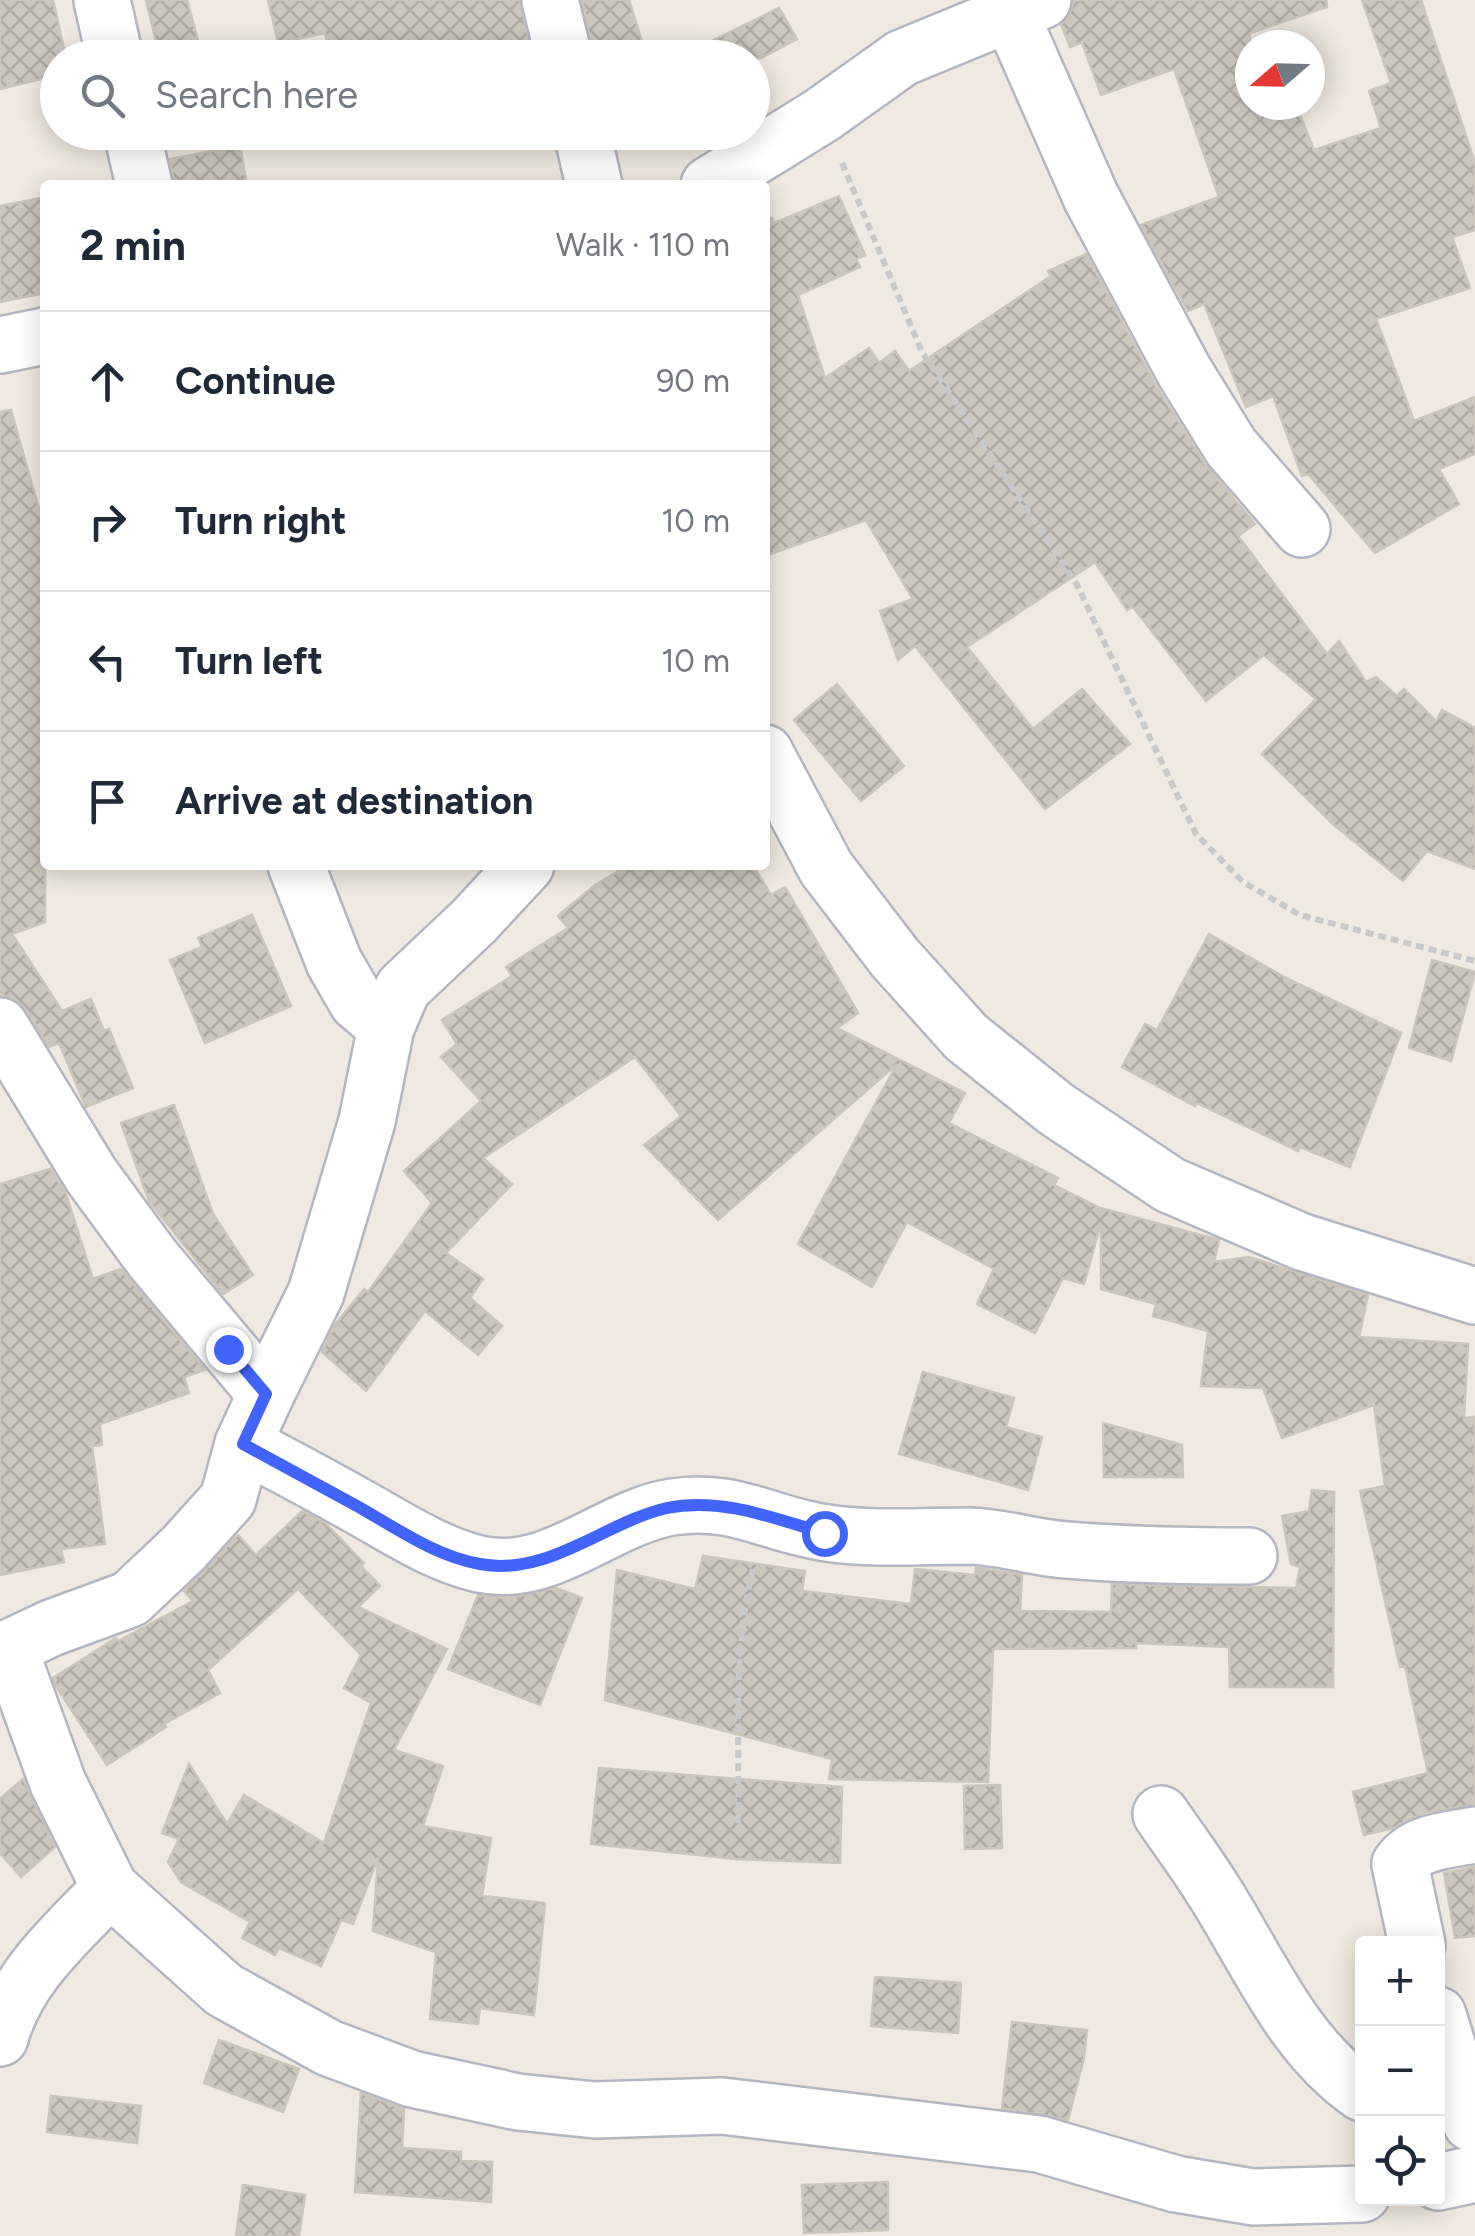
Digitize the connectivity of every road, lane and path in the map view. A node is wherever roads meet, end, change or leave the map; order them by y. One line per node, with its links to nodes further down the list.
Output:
1 (102, 0): 4 (street)
2 (550, 0): 5 (street)
3 (1023, 5): 6 (street); 16 (street)
4 (110, 40)
5 (560, 40)
6 (822, 115): 7 (street); 20 (path)
7 (770, 147)
8 (136, 150): 11 (street)
9 (586, 150): 12 (street)
10 (766, 150): 13 (street)
11 (143, 180)
12 (593, 180)
13 (717, 180)
14 (40, 337): 15 (street)
15 (0, 345)
16 (1302, 529)
17 (770, 763): 23 (street)
18 (298, 870): 22 (street)
19 (521, 870): 22 (street)
20 (1475, 961)
21 (0, 1026): 24 (street)
22 (386, 1027): 24 (street)
23 (1475, 1296)
24 (266, 1394): 25 (street)
25 (243, 1444): 26 (street); 28 (street)
26 (766, 1516): 27 (street); 30 (path)
27 (1249, 1556)
28 (5, 1646): 32 (street)
29 (1161, 1814): 36 (street)
30 (738, 1822)
31 (1475, 1835): 33 (street)
32 (110, 1888): 35 (street); 39 (street)
33 (1415, 1936)
34 (1440, 2026): 37 (street)
35 (0, 2038)
36 (1355, 2088)
37 (1465, 2136): 38 (street)
38 (1445, 2170)
39 (1355, 2194)

